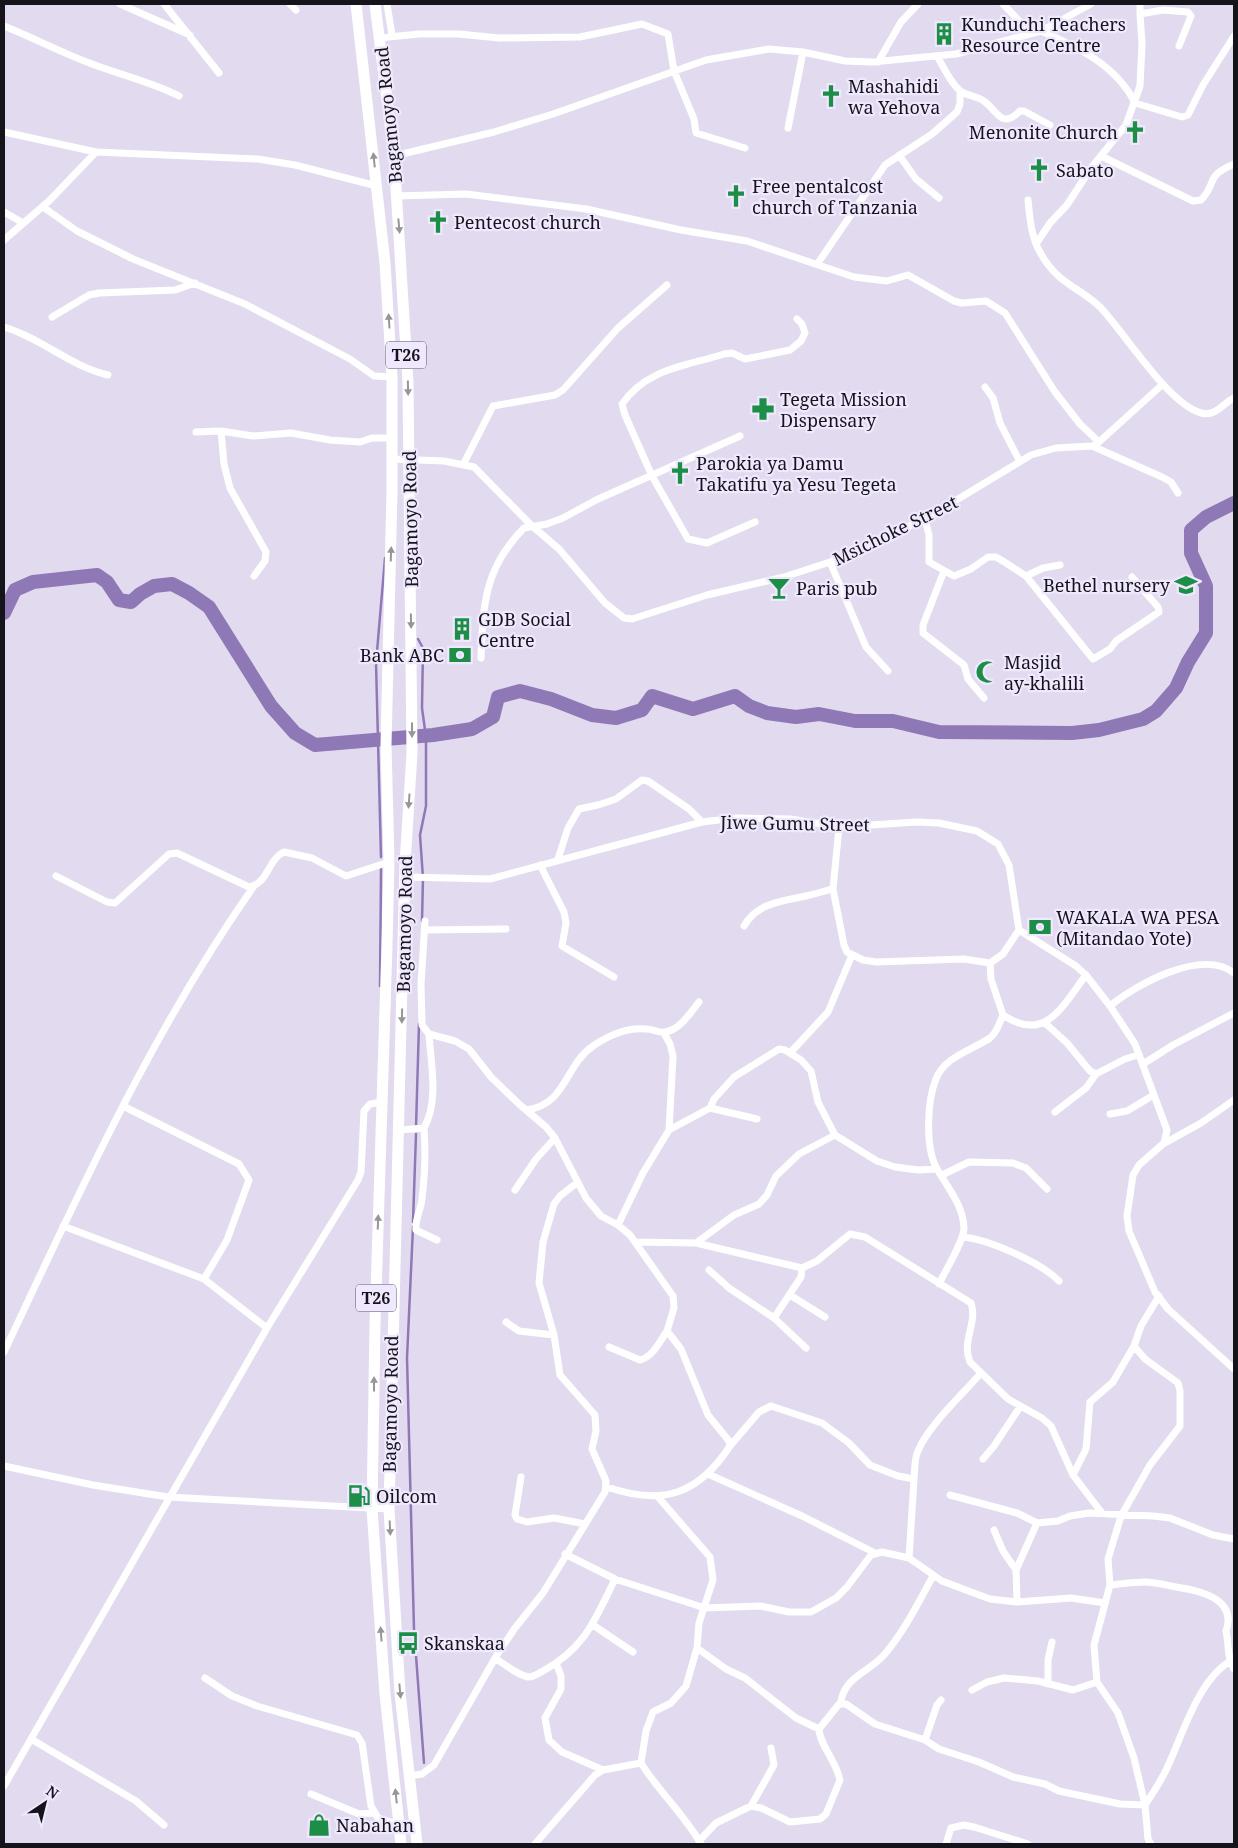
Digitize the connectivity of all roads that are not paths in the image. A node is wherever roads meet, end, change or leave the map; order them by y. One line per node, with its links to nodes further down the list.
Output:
1 (120, 4): 16 (street)
2 (164, 4): 16 (street)
3 (290, 4): 11 (street)
4 (356, 4): 38 (highway, Bagamoyo Road / T26, one-way to 4)
5 (375, 4): 19 (highway, Bagamoyo Road / T26)
6 (387, 4): 17 (street)
7 (918, 4): 23 (street)
8 (1003, 4): 15 (street)
9 (1091, 4): 14 (street)
10 (1140, 4): 12 (street)
11 (296, 10)
12 (1140, 14): 20 (street); 28 (street)
13 (4, 26): 27 (street)
14 (1041, 31): 15 (street); 28 (street)
15 (1031, 33): 22 (street)
16 (190, 35): 25 (street)
17 (392, 36): 19 (street); 24 (street)
18 (1234, 36): 28 (street)
19 (379, 38): 34 (highway, Bagamoyo Road / T26)
20 (1179, 46)
21 (803, 52): 23 (street); 24 (street); 30 (street)
22 (937, 56): 23 (street); 26 (street)
23 (878, 62)
24 (674, 71): 32 (street); 34 (street)
25 (219, 73)
26 (960, 91): 29 (street); 35 (street)
27 (179, 96)
28 (1135, 103): 36 (street)
29 (1050, 125)
30 (788, 128)
31 (4, 132): 33 (street)
32 (745, 148)
33 (96, 152): 38 (street); 42 (street)
34 (394, 156): 39 (highway, Bagamoyo Road / T26)
35 (898, 156): 40 (street); 47 (street)
36 (1101, 156): 37 (street); 46 (street)
37 (1234, 164)
38 (376, 186): 54 (highway, Bagamoyo Road / T26, one-way to 38)
39 (396, 196): 47 (street); 64 (highway, Bagamoyo Road / T26, one-way to 64)
40 (939, 198)
41 (1028, 200): 46 (street)
42 (43, 207): 44 (street); 48 (street)
43 (4, 212): 44 (street)
44 (24, 223): 45 (street)
45 (4, 240)
46 (1036, 244): 55 (street)
47 (818, 263): 62 (street)
48 (195, 283): 50 (street); 54 (street)
49 (667, 285): 66 (street)
50 (52, 317)
51 (797, 319): 67 (street)
52 (4, 327): 53 (street)
53 (108, 375)
54 (392, 377): 61 (highway, Bagamoyo Road / T26)
55 (1163, 384): 57 (street); 62 (street)
56 (985, 387): 65 (street)
57 (1234, 398)
58 (221, 431): 59 (street); 61 (street); 75 (street)
59 (196, 432)
60 (740, 436): 67 (street)
61 (392, 438): 63 (highway, Bagamoyo Road / T26)
62 (1095, 444): 65 (street, Msichoke Street); 68 (street)
63 (392, 459): 64 (street, Msichoke Street); 84 (highway, Bagamoyo Road / T26, one-way to 63)
64 (409, 459): 66 (street, Msichoke Street); 87 (highway, Bagamoyo Road / T26, one-way to 87)
65 (1020, 462): 69 (street, Msichoke Street)
66 (464, 463): 71 (street, Msichoke Street)
67 (652, 476): 70 (street); 71 (street)
68 (1178, 493)
69 (925, 519): 72 (street, Msichoke Street); 74 (street)
70 (755, 522)
71 (531, 525): 72 (street, Msichoke Street); 78 (street)
72 (830, 562): 79 (street)
73 (1060, 565): 76 (street)
74 (944, 572): 76 (street); 80 (street)
75 (254, 576)
76 (1026, 576): 77 (street)
77 (1132, 577)
78 (481, 658)
79 (888, 672)
80 (984, 698)
81 (702, 822): 82 (street, Jiwe Gumu Street); 83 (street, Jiwe Gumu Street); 83 (street)
82 (839, 827): 89 (street); 94 (street, Jiwe Gumu Street)
83 (558, 859): 85 (street, Jiwe Gumu Street)
84 (389, 862): 88 (street); 113 (highway, Bagamoyo Road / T26)
85 (540, 865): 87 (street, Jiwe Gumu Street); 99 (street)
86 (56, 876): 88 (street)
87 (406, 877): 121 (highway, Bagamoyo Road / T26, one-way to 121)
88 (254, 886): 114 (street)
89 (833, 889): 91 (street); 95 (street)
90 (425, 921): 93 (street)
91 (744, 926)
92 (506, 929): 93 (street)
93 (425, 930): 106 (street)
94 (1019, 930): 96 (street); 98 (street)
95 (852, 955): 96 (street); 107 (street)
96 (990, 962): 103 (street)
97 (1234, 973): 101 (street)
98 (1086, 975): 101 (street); 104 (street)
99 (614, 977)
100 (699, 1002): 105 (street)
101 (1110, 1006): 108 (street)
102 (1234, 1013): 109 (street)
103 (1003, 1015): 104 (street); 126 (street)
104 (1045, 1023): 110 (street)
105 (664, 1033): 116 (street); 122 (street)
106 (429, 1034): 116 (street); 120 (street)
107 (790, 1053): 115 (street); 123 (street)
108 (1138, 1055): 109 (street); 110 (street)
109 (1143, 1064): 111 (street)
110 (1096, 1074): 117 (street)
111 (1152, 1096): 118 (street); 125 (street)
112 (1234, 1100): 125 (street)
113 (383, 1102): 147 (street); 168 (highway, Bagamoyo Road / T26, one-way to 113)
114 (122, 1106): 132 (street); 139 (street)
115 (710, 1108): 119 (street); 122 (street)
116 (527, 1110): 124 (street)
117 (1055, 1112)
118 (1110, 1114)
119 (758, 1118)
120 (424, 1128): 121 (street); 134 (street)
121 (398, 1130): 169 (highway, Bagamoyo Road / T26)
122 (669, 1130): 131 (street)
123 (835, 1135): 126 (street); 136 (street)
124 (555, 1138): 128 (street); 130 (street)
125 (1164, 1143): 143 (street)
126 (937, 1168): 127 (street)
127 (942, 1175): 129 (street); 133 (street)
128 (578, 1182): 131 (street); 149 (street)
129 (1047, 1189)
130 (515, 1190)
131 (618, 1225): 135 (street)
132 (63, 1226): 139 (street); 153 (street)
133 (962, 1237): 140 (street); 141 (street)
134 (437, 1240)
135 (635, 1242): 136 (street); 148 (street)
136 (696, 1243): 137 (street)
137 (802, 1268): 141 (street); 142 (street)
138 (709, 1270): 144 (street)
139 (204, 1279): 147 (street)
140 (1059, 1281)
141 (939, 1284): 155 (street)
142 (790, 1295): 144 (street); 145 (street)
143 (1159, 1296): 150 (street); 154 (street)
144 (774, 1318): 152 (street)
145 (825, 1318)
146 (506, 1322): 149 (street)
147 (267, 1328): 166 (street)
148 (667, 1331): 151 (street); 157 (street)
149 (554, 1335): 164 (street)
150 (1134, 1346): 161 (street); 171 (street)
151 (609, 1347)
152 (806, 1348)
153 (4, 1352)
154 (1234, 1369)
155 (980, 1374): 156 (street); 163 (street)
156 (1020, 1407): 158 (street); 161 (street)
157 (730, 1446): 160 (street); 163 (street)
158 (983, 1459)
159 (4, 1466): 166 (street)
160 (708, 1474): 167 (street); 176 (street)
161 (1073, 1475): 170 (street)
162 (521, 1477): 173 (street)
163 (914, 1479): 178 (street)
164 (607, 1487): 167 (street); 173 (street)
165 (950, 1495): 172 (street)
166 (168, 1497): 168 (street); 201 (street)
167 (658, 1497): 185 (street)
168 (372, 1509): 169 (street); 212 (highway, Bagamoyo Road / T26, one-way to 168)
169 (389, 1510): 206 (highway, Bagamoyo Road / T26, one-way to 206)
170 (1102, 1513): 171 (street); 172 (street)
171 (1122, 1516): 175 (street); 182 (street)
172 (1037, 1523): 179 (street)
173 (585, 1524): 177 (street)
174 (994, 1530): 179 (street)
175 (1234, 1539)
176 (875, 1553): 178 (street); 185 (street)
177 (566, 1554): 181 (street); 190 (street)
178 (909, 1558): 180 (street)
179 (1016, 1570): 183 (street)
180 (933, 1576): 183 (street); 199 (street)
181 (615, 1579): 185 (street); 186 (street)
182 (1110, 1586): 184 (street); 191 (street)
183 (1017, 1602): 184 (street)
184 (1104, 1602): 195 (street)
185 (705, 1608): 188 (street)
186 (593, 1625): 189 (street); 192 (street)
187 (1052, 1642): 196 (street)
188 (696, 1648): 200 (street); 204 (street)
189 (633, 1652)
190 (495, 1658): 192 (street); 206 (street)
191 (1229, 1662): 193 (street); 209 (street)
192 (556, 1664): 205 (street)
193 (1234, 1669)
194 (205, 1678): 211 (street)
195 (1097, 1682): 196 (street); 209 (street)
196 (1048, 1684): 197 (street)
197 (972, 1690)
198 (941, 1700): 202 (street)
199 (841, 1702): 200 (street); 202 (street)
200 (820, 1728): 210 (street)
201 (30, 1739): 207 (street); 213 (street)
202 (925, 1740): 209 (street)
203 (771, 1748): 210 (street)
204 (641, 1763): 205 (street); 214 (street)
205 (603, 1770): 217 (street)
206 (409, 1776): 216 (highway, Bagamoyo Road / T26)
207 (4, 1786)
208 (312, 1794): 211 (street)
209 (1145, 1805): 220 (street)
210 (751, 1806): 214 (street)
211 (374, 1813): 212 (street)
212 (398, 1825): 215 (highway, Bagamoyo Road / T26)
213 (164, 1826)
214 (700, 1843)
215 (400, 1844)
216 (417, 1844)
217 (535, 1844)
218 (946, 1844): 219 (street)
219 (1028, 1844)
220 (1151, 1844)

